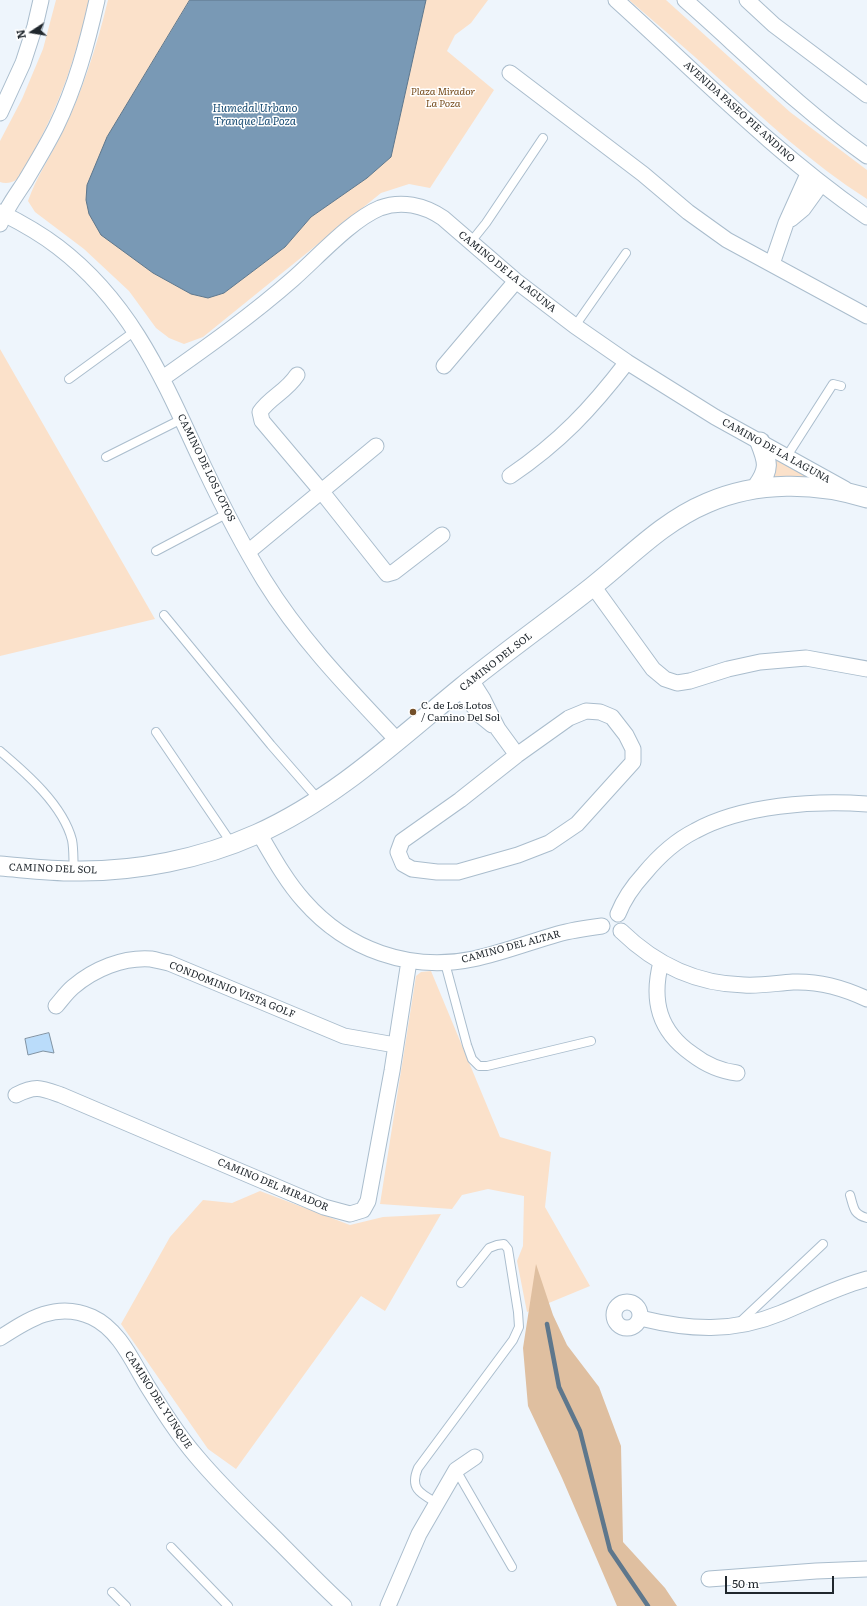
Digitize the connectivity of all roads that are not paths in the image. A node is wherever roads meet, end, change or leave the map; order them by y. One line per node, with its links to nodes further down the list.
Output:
1 (41, 0): 8 (street)
2 (97, 0): 13 (street)
3 (616, 0): 11 (street, AVENIDA PASEO PIE ANDINO)
4 (685, 0): 10 (street)
5 (747, 0): 7 (street)
6 (510, 73): 18 (street)
7 (867, 95)
8 (0, 112)
9 (543, 138): 16 (lane)
10 (867, 156)
11 (808, 174): 12 (street, AVENIDA PASEO PIE ANDINO); 15 (street)
12 (821, 184): 14 (street, AVENIDA PASEO PIE ANDINO); 15 (street)
13 (1, 217): 22 (street, CAMINO DE LOS LOTOS)
14 (867, 217)
15 (786, 223): 18 (street)
16 (470, 243): 19 (street, CAMINO DE LA LAGUNA); 26 (street, CAMINO DE LA LAGUNA)
17 (626, 253): 21 (lane)
18 (772, 264): 20 (street)
19 (516, 281): 21 (street, CAMINO DE LA LAGUNA); 24 (street)
20 (867, 316)
21 (575, 326): 23 (street, CAMINO DE LA LAGUNA)
22 (135, 331): 26 (street, CAMINO DE LOS LOTOS); 27 (lane)
23 (627, 362): 30 (street, CAMINO DE LA LAGUNA); 34 (street)
24 (444, 366)
25 (297, 375): 36 (street)
26 (162, 378): 29 (street, CAMINO DE LOS LOTOS)
27 (69, 379)
28 (841, 386): 32 (lane)
29 (182, 419): 33 (lane); 38 (street, CAMINO DE LOS LOTOS)
30 (760, 442): 32 (street, CAMINO DE LA LAGUNA); 35 (street)
31 (376, 446): 36 (street)
32 (787, 456): 37 (street, CAMINO DE LA LAGUNA)
33 (106, 457)
34 (510, 476)
35 (757, 487): 37 (street, CAMINO DEL SOL); 42 (street, CAMINO DEL SOL)
36 (322, 492): 39 (street); 41 (street)
37 (860, 496)
38 (228, 513): 40 (lane); 41 (street, CAMINO DE LOS LOTOS)
39 (442, 535)
40 (156, 551)
41 (248, 552): 47 (street, CAMINO DE LOS LOTOS)
42 (593, 586): 44 (street); 45 (street, CAMINO DEL SOL)
43 (164, 615): 50 (lane)
44 (867, 669)
45 (465, 684): 47 (street, CAMINO DEL SOL); 49 (street)
46 (156, 732): 53 (lane)
47 (398, 741): 50 (street, CAMINO DEL SOL)
48 (0, 751): 55 (lane)
49 (517, 755): 49 (street)
50 (319, 800): 52 (street, CAMINO DEL SOL)
51 (867, 804): 56 (street)
52 (259, 833): 53 (street, CAMINO DEL SOL); 59 (street, CAMINO DEL ALTAR)
53 (232, 844): 55 (street, CAMINO DEL SOL)
54 (0, 866): 55 (street, CAMINO DEL SOL)
55 (74, 871)
56 (618, 914): 57 (street); 58 (street)
57 (602, 926): 58 (street); 61 (street, CAMINO DEL ALTAR)
58 (621, 931): 60 (street)
59 (409, 961): 61 (street, CAMINO DEL ALTAR); 65 (street, CAMINO DEL MIRADOR)
60 (661, 962): 62 (street); 66 (street)
61 (446, 963): 64 (lane)
62 (867, 999)
63 (56, 1006): 65 (street, CONDOMINIO VISTA GOLF)
64 (591, 1041)
65 (395, 1045): 67 (street, CAMINO DEL MIRADOR)
66 (737, 1073)
67 (16, 1095)
68 (850, 1196): 69 (lane)
69 (867, 1218)
70 (823, 1244): 74 (lane)
71 (867, 1279): 74 (street)
72 (461, 1283): 78 (lane)
73 (640, 1318): 74 (street)
74 (736, 1326)
75 (0, 1338): 86 (street, CAMINO DEL YUNQUE)
76 (475, 1457): 77 (street)
77 (456, 1470): 78 (street); 80 (lane)
78 (437, 1503): 87 (street)
79 (172, 1547): 85 (lane)
80 (512, 1567)
81 (867, 1569): 82 (street)
82 (709, 1579)
83 (112, 1592): 84 (lane)
84 (126, 1606)
85 (228, 1606)
86 (343, 1606)
87 (388, 1606)

